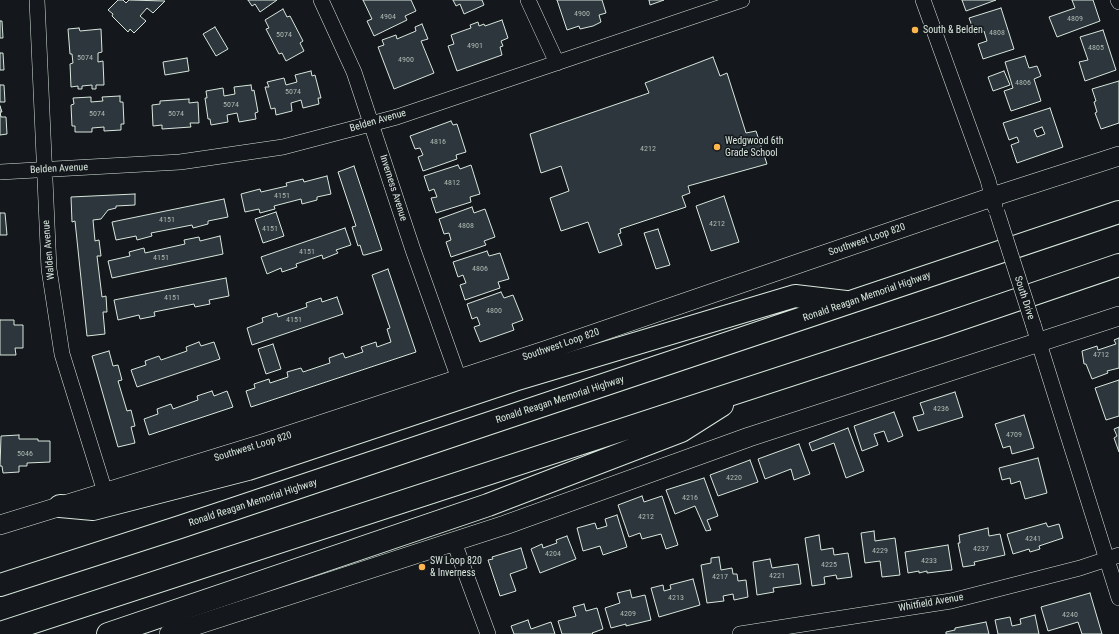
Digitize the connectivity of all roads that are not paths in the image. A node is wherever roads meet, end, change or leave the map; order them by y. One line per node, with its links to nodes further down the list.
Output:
1 (37, 0): 10 (street, Walden Avenue)
2 (321, 0): 8 (street, Inverness Avenue)
3 (528, 0): 7 (street)
4 (742, 0): 6 (street, Belden Avenue)
5 (923, 0): 12 (street, South Drive)
6 (717, 4): 7 (street, Belden Avenue)
7 (557, 63): 8 (street, Belden Avenue)
8 (372, 124): 10 (street, Belden Avenue); 18 (street, Inverness Avenue)
9 (1119, 156): 12 (main road, Southwest Loop 820)
10 (44, 170): 11 (street, Belden Avenue); 20 (street, Walden Avenue)
11 (0, 172)
12 (995, 204): 17 (street, South Drive, bridge); 18 (main road, Southwest Loop 820)
13 (1119, 212): 15 (highway, Ronald Reagan Memorial Highway)
14 (1119, 265): 19 (highway)
15 (852, 303): 21 (highway); 25 (highway, Ronald Reagan Memorial Highway)
16 (1119, 316): 17 (main road)
17 (1036, 333): 23 (main road); 24 (street, South Drive)
18 (459, 379): 20 (main road, Southwest Loop 820)
19 (749, 388): 27 (highway); 28 (highway)
20 (105, 492): 21 (main road, Southwest Loop 820)
21 (60, 506): 22 (main road, Southwest Loop 820)
22 (0, 525)
23 (454, 542): 29 (main road); 30 (street)
24 (1112, 557): 26 (street, South Drive); 31 (street, Whitfield Avenue)
25 (0, 585)
26 (1119, 598)
27 (0, 633)
28 (108, 634)
29 (169, 634)
30 (488, 634)
31 (740, 634)

